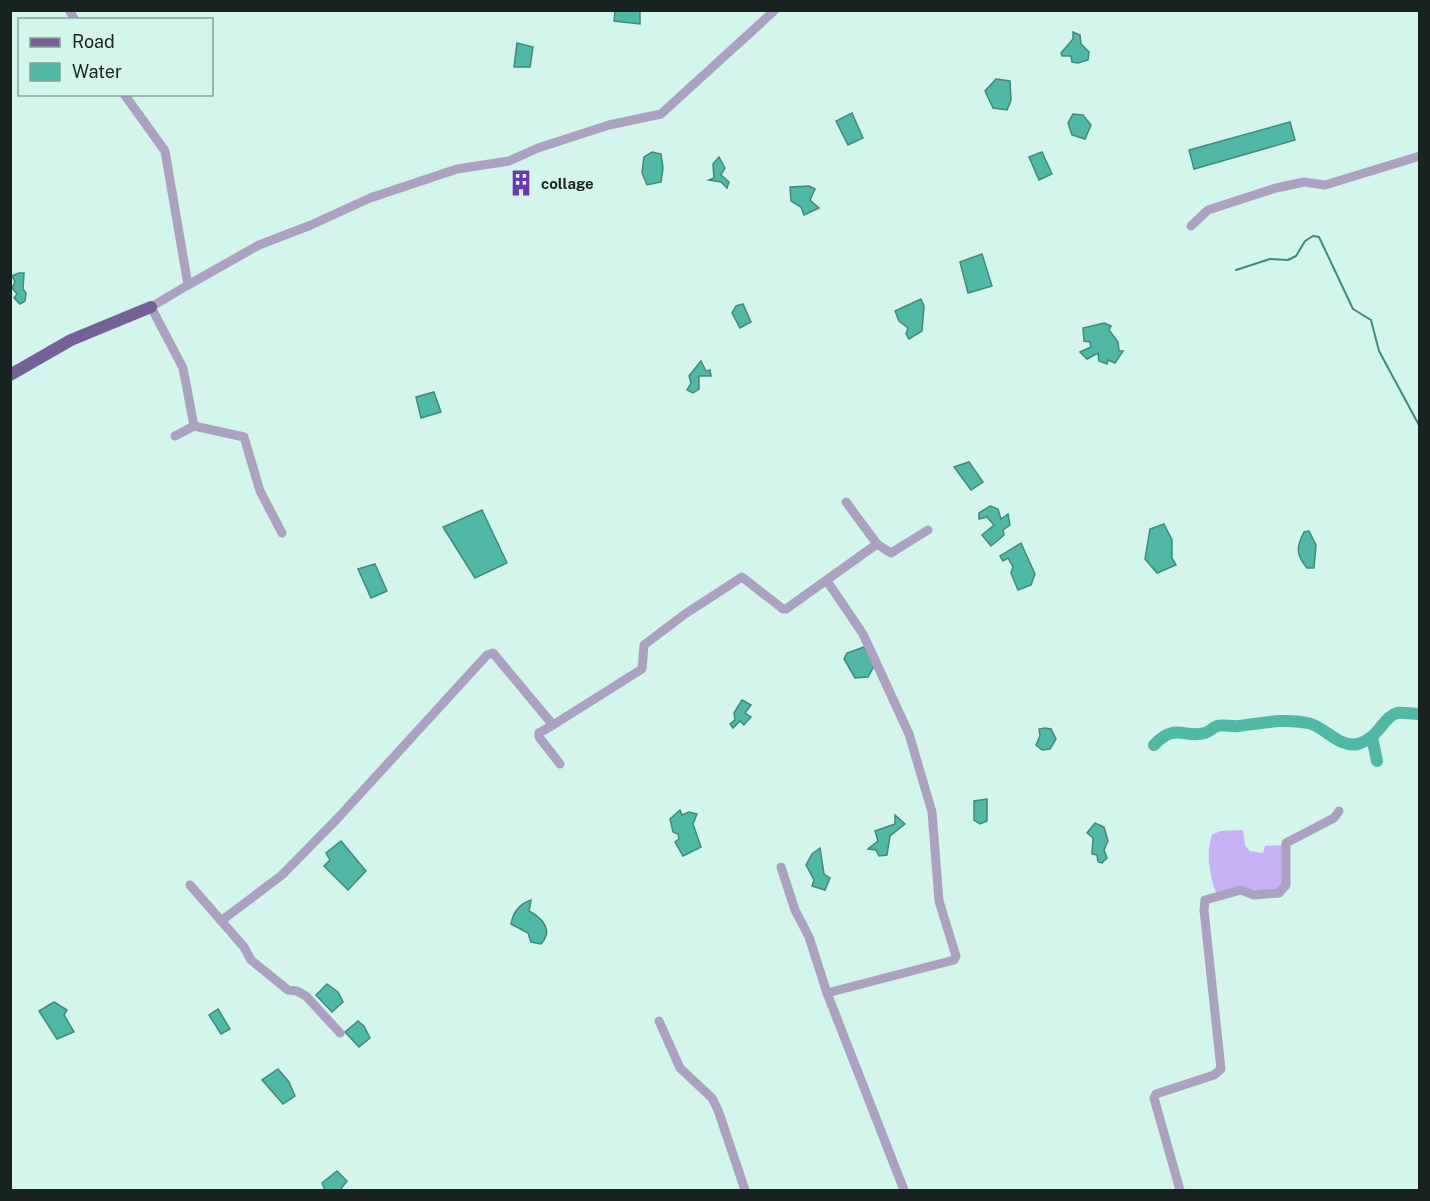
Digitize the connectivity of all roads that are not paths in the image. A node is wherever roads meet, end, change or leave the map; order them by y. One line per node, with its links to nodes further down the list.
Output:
1 (775, 10): 5 (street)
2 (125, 96): 5 (street)
3 (1419, 156): 4 (street)
4 (1191, 226)
5 (189, 285): 6 (street)
6 (151, 307): 7 (main road); 8 (street)
7 (10, 375)
8 (194, 426): 9 (street); 12 (street)
9 (175, 436)
10 (846, 501): 13 (street)
11 (928, 530): 13 (street)
12 (282, 533)
13 (877, 544): 14 (street)
14 (827, 580): 15 (street); 21 (street)
15 (553, 725): 16 (street); 20 (street)
16 (560, 764)
17 (1340, 811): 26 (street)
18 (781, 867): 21 (street)
19 (190, 885): 20 (street)
20 (221, 921): 23 (street)
21 (827, 993): 25 (street)
22 (659, 1021): 24 (street)
23 (340, 1033)
24 (746, 1191)
25 (904, 1191)
26 (1180, 1191)

